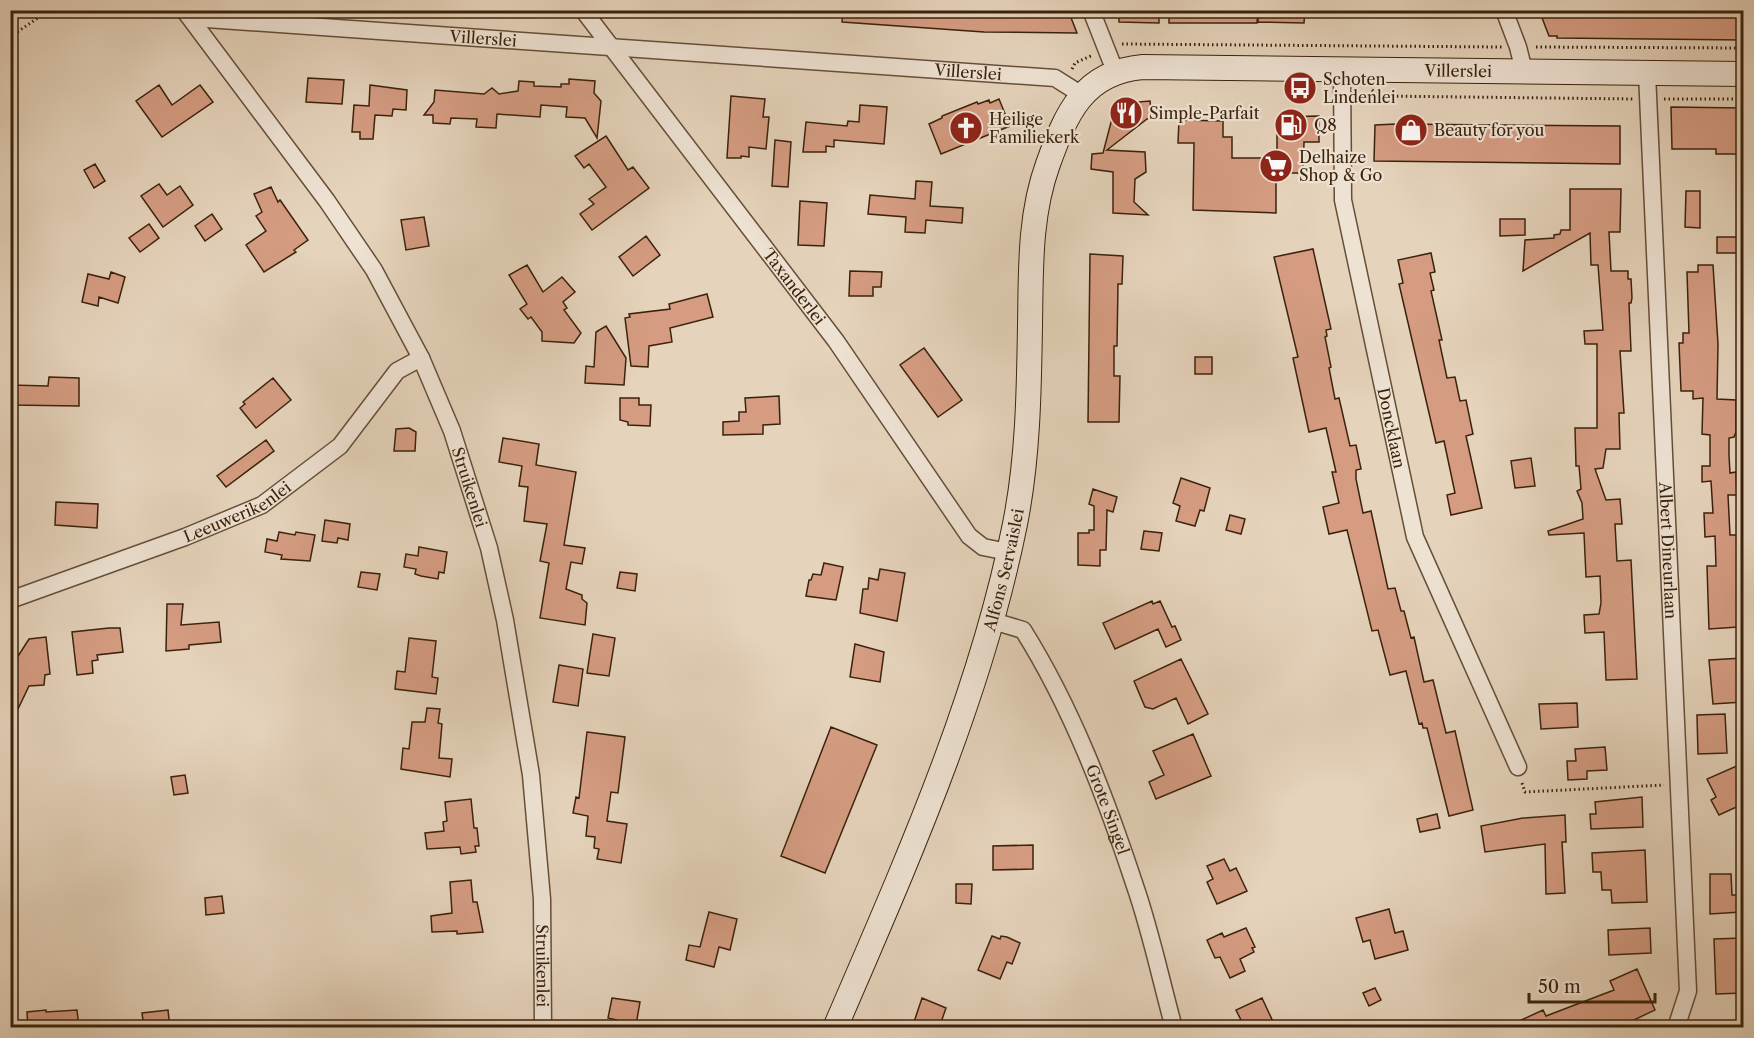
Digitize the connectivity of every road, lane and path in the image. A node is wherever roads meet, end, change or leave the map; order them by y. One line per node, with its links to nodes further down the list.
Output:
1 (583, 10): 6 (street, Taxanderlei)
2 (1091, 10): 9 (street)
3 (1503, 10): 7 (street)
4 (188, 14): 5 (path); 6 (street, Villerslei); 18 (street, Struikenlei)
5 (10, 37)
6 (612, 46): 14 (street, Villerslei); 19 (street, Taxanderlei)
7 (1518, 47): 8 (path); 9 (path); 11 (street)
8 (1743, 48)
9 (1111, 60): 10 (street, Villerslei); 14 (street, Villerslei); 14 (path)
10 (1342, 69): 11 (street, Villerslei); 22 (street, Doncklaan)
11 (1524, 71): 12 (street, Villerslei)
12 (1647, 73): 13 (street, Villerslei); 16 (street, Albert Dineurlaan)
13 (1743, 74)
14 (1072, 89): 19 (street, Alfons Servaislei)
15 (1370, 89): 16 (path)
16 (1648, 99): 17 (path); 23 (street, Albert Dineurlaan)
17 (1743, 99)
18 (421, 358): 20 (street, Leeuwerikenlei); 24 (street, Struikenlei)
19 (1008, 552): 21 (street, Alfons Servaislei)
20 (10, 600)
21 (993, 621): 25 (street, Alfons Servaislei); 26 (street, Grote Singel)
22 (1518, 766): 23 (path)
23 (1678, 785): 27 (street, Albert Dineurlaan)
24 (543, 1028)
25 (835, 1028)
26 (1174, 1028)
27 (1676, 1028)

